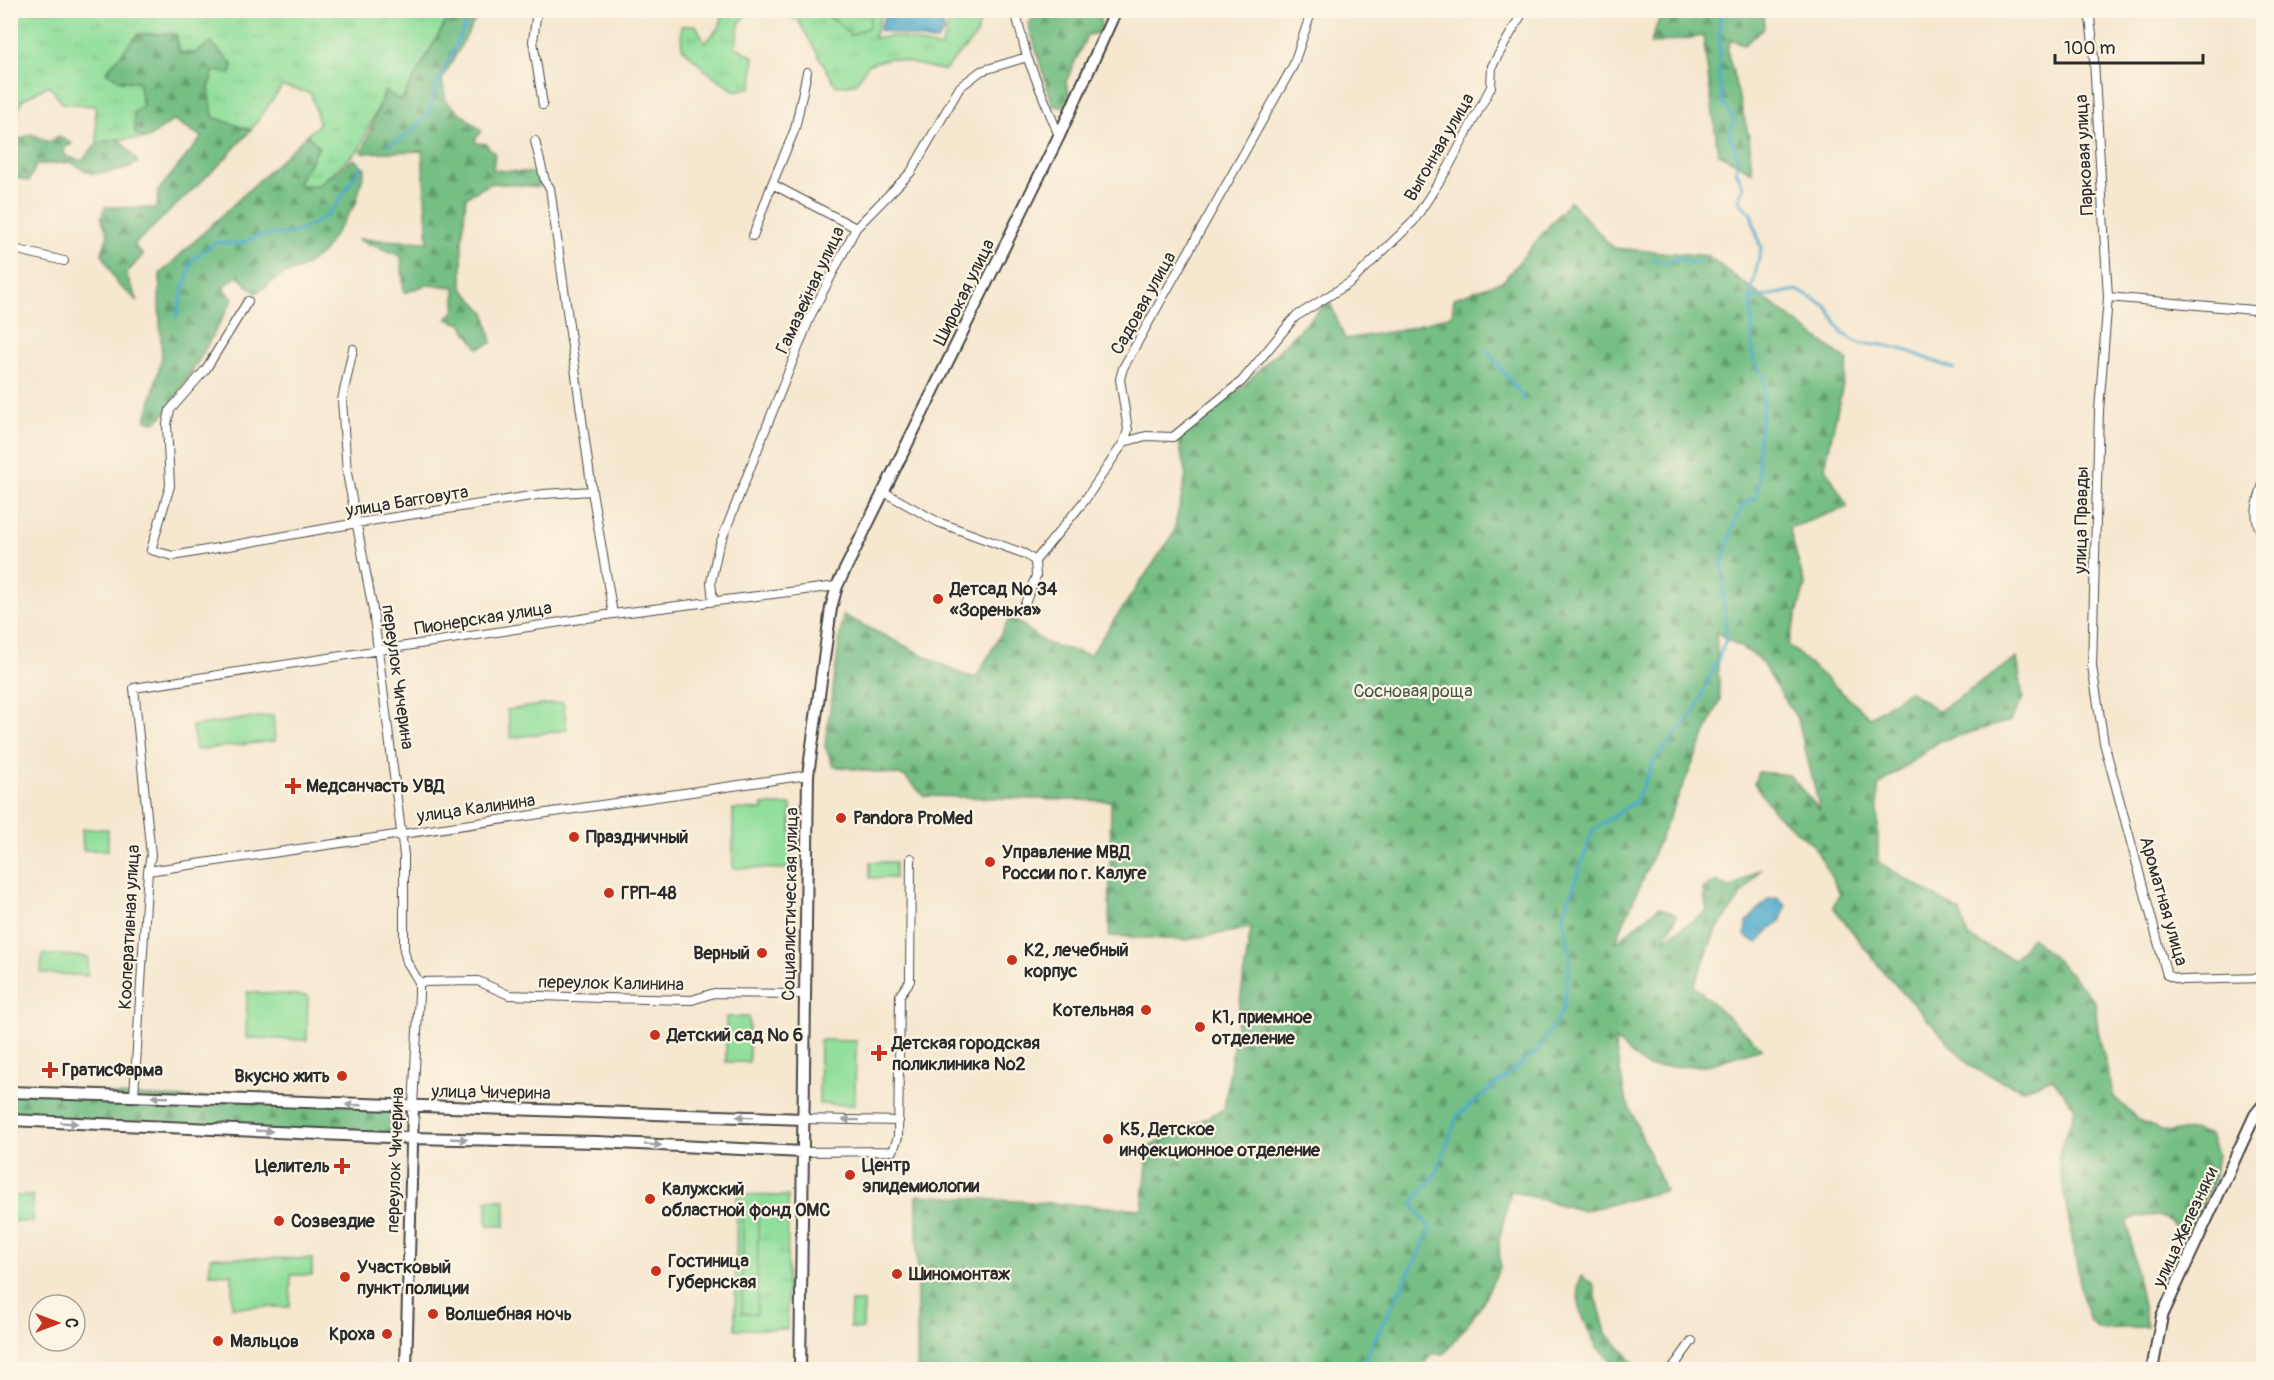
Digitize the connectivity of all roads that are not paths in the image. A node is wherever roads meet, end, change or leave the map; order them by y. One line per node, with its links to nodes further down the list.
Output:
1 (537, 10): 9 (street)
2 (1015, 10): 7 (street)
3 (1116, 10): 10 (street, Широкая улица)
4 (1312, 10): 21 (street, Садовая улица)
5 (1524, 10): 21 (street, Выгонная улица)
6 (2089, 10): 17 (street, Парковая улица)
7 (1027, 57): 10 (street); 13 (street, Гамазейная улица)
8 (807, 72): 12 (street)
9 (543, 105)
10 (1059, 136): 24 (street, Широкая улица)
11 (535, 141): 23 (street)
12 (772, 184): 13 (street); 14 (street)
13 (856, 228): 29 (street, Гамазейная улица)
14 (753, 236)
15 (10, 248): 16 (street)
16 (64, 261)
17 (2108, 297): 19 (street); 34 (street, улица Правды)
18 (248, 302): 25 (street, улица Багговута)
19 (2264, 311)
20 (352, 348): 25 (street, переулок Чичерина)
21 (1124, 442): 27 (street)
22 (2264, 481): 26 (street)
23 (592, 491): 25 (street, улица Багговута); 31 (street)
24 (882, 491): 27 (street); 28 (street, Широкая улица)
25 (357, 523): 32 (street, переулок Чичерина)
26 (2264, 537)
27 (1035, 561): 30 (street)
28 (837, 586): 29 (street, Пионерская улица); 35 (street, Социалистическая улица)
29 (713, 601): 31 (street, Пионерская улица)
30 (1024, 606)
31 (613, 614): 32 (street, Пионерская улица)
32 (378, 650): 33 (street, Пионерская улица); 36 (street, переулок Чичерина)
33 (134, 688): 38 (street, Кооперативная улица)
34 (2104, 743): 39 (street, Ароматная улица)
35 (808, 776): 36 (street, улица Калинина); 41 (street, Социалистическая улица)
36 (402, 834): 38 (street, улица Калинина); 40 (street, переулок Чичерина)
37 (911, 858): 48 (street)
38 (148, 871): 43 (street, Кооперативная улица)
39 (2264, 978)
40 (419, 982): 41 (street, переулок Калинина); 45 (street, переулок Чичерина)
41 (805, 994): 46 (street, Социалистическая улица)
42 (10, 1092): 43 (street, улица Чичерина)
43 (134, 1096): 45 (street, улица Чичерина, one-way to 43)
44 (2264, 1104): 55 (street, улица Железняки)
45 (413, 1106): 46 (street, улица Чичерина, one-way to 45); 49 (street, переулок Чичерина)
46 (804, 1119): 48 (street, улица Чичерина, one-way to 46); 50 (street, Социалистическая улица)
47 (10, 1120): 49 (street, one-way to 49)
48 (899, 1121): 50 (street)
49 (411, 1138): 50 (street, one-way to 50); 52 (street, переулок Чичерина)
50 (803, 1152): 53 (street, Социалистическая улица)
51 (1692, 1341): 54 (street)
52 (406, 1370)
53 (800, 1370)
54 (1671, 1370)
55 (2152, 1370)

